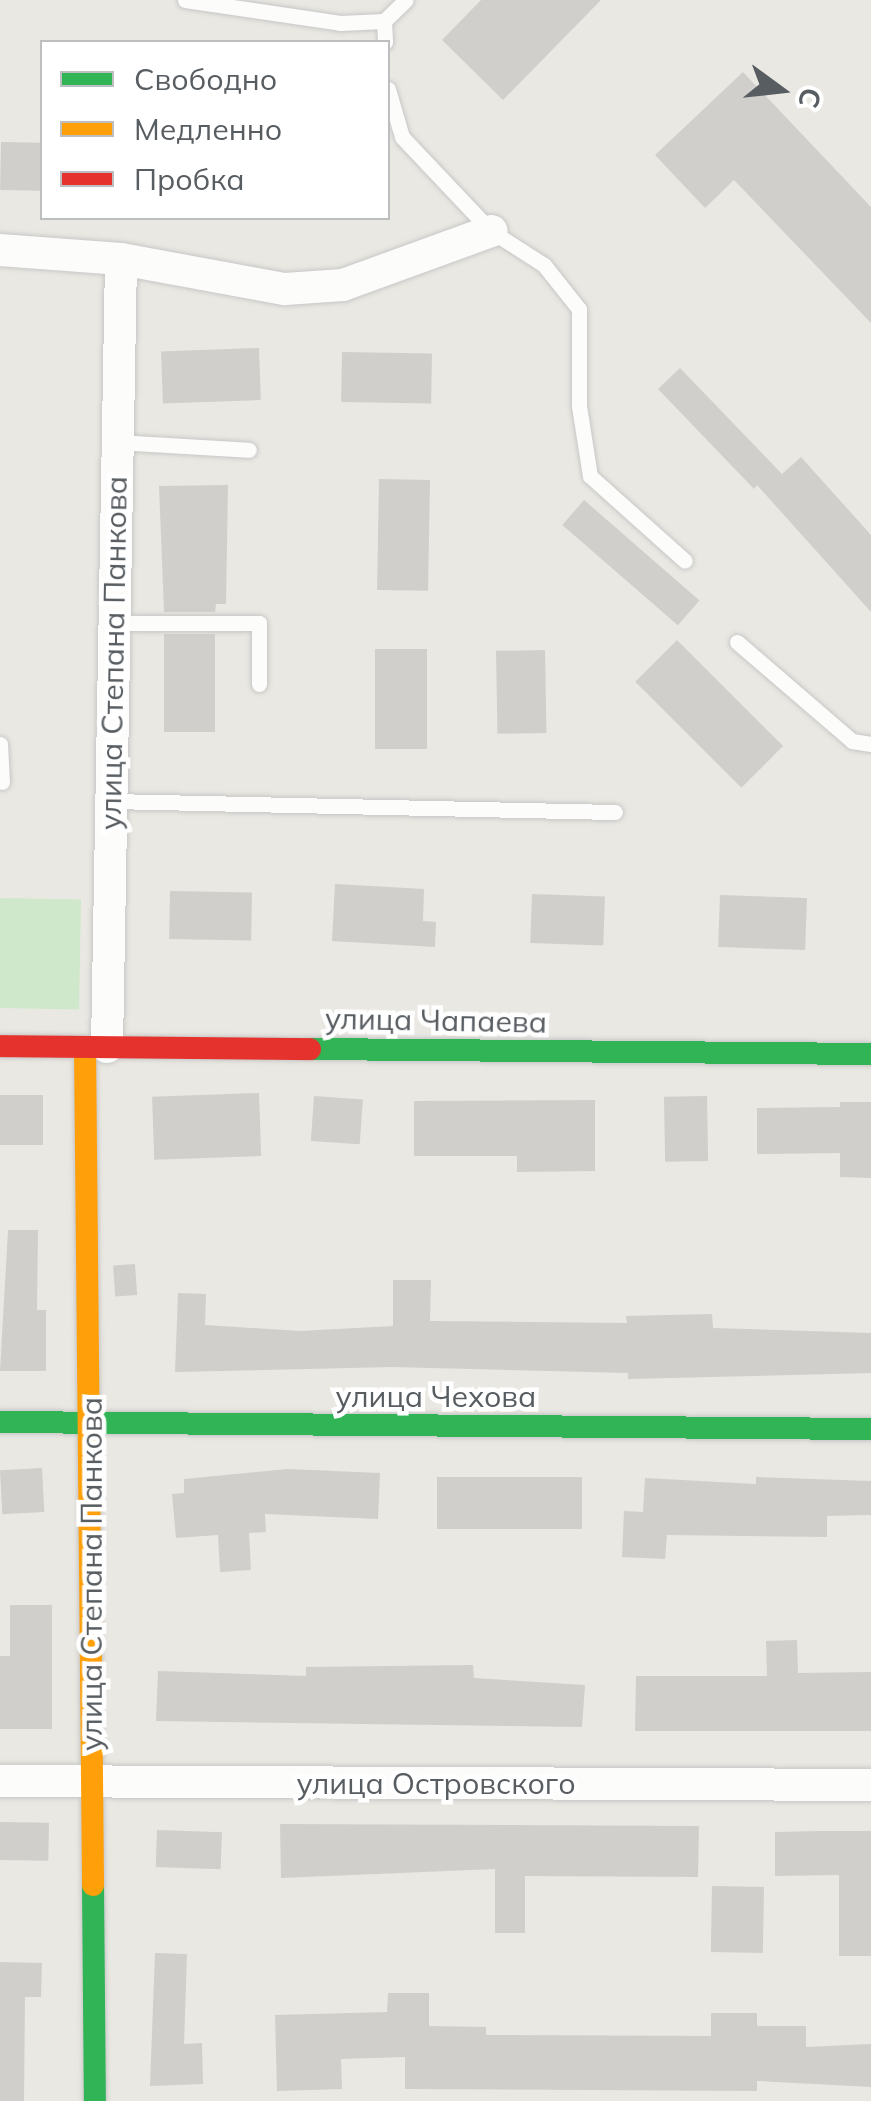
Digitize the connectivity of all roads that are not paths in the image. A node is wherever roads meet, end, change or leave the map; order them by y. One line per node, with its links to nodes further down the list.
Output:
1 (185, 0): 3 (lane)
2 (406, 0): 3 (lane)
3 (384, 21): 4 (lane)
4 (385, 40)
5 (390, 96): 6 (lane)
6 (490, 231): 8 (street); 11 (lane)
7 (0, 250): 8 (street)
8 (121, 259): 9 (street, улица Степана Панкова)
9 (116, 442): 10 (lane); 12 (street, улица Степана Панкова)
10 (249, 450)
11 (685, 561)
12 (115, 623): 14 (lane); 18 (street, улица Степана Панкова)
13 (736, 642): 16 (lane)
14 (259, 684)
15 (0, 744): 17 (lane)
16 (871, 744)
17 (2, 782)
18 (110, 801): 19 (lane); 21 (street, улица Степана Панкова)
19 (615, 812)
20 (0, 1046): 21 (street, улица Чапаева)
21 (96, 1047): 22 (street, улица Чапаева); 24 (street, улица Степана Панкова)
22 (871, 1054)
23 (0, 1422): 24 (street, улица Чехова)
24 (90, 1423): 25 (street, улица Чехова); 27 (street, улица Степана Панкова)
25 (871, 1429)
26 (0, 1781): 27 (street, улица Островского)
27 (92, 1781): 28 (street, улица Островского); 29 (street, улица Степана Панкова)
28 (871, 1785)
29 (96, 2101)

